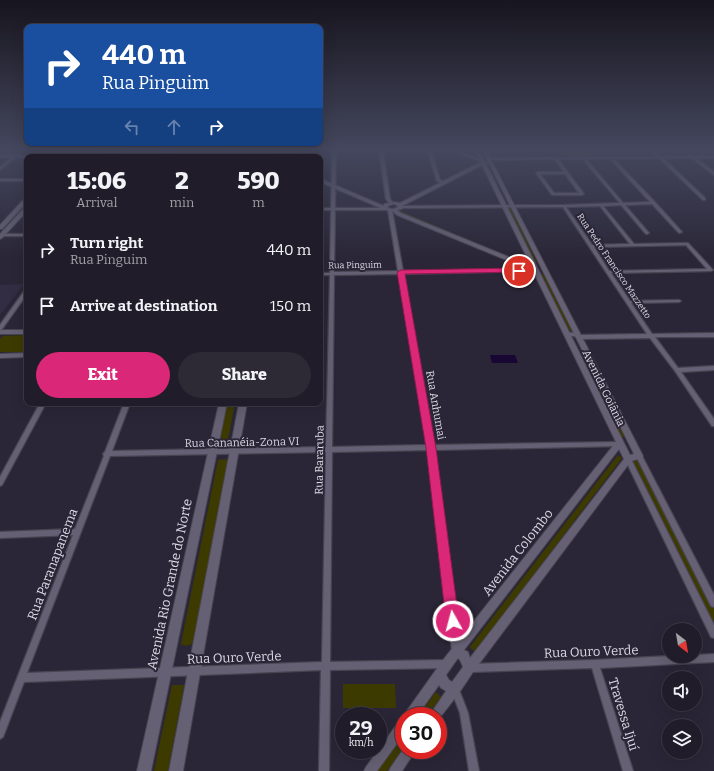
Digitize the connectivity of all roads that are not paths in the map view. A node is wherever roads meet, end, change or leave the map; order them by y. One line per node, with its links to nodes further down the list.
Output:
1 (333, 186): 24 (street, Rua Bararuba)
2 (338, 186): 18 (street)
3 (386, 186): 18 (street, Rua Anhumai)
4 (433, 186): 18 (street)
5 (434, 186): 21 (street)
6 (494, 186): 22 (street, Avenida Goiânia)
7 (503, 186): 19 (street, Avenida Goiânia)
8 (547, 186): 9 (street)
9 (576, 186)
10 (607, 186): 16 (street)
11 (638, 186): 14 (street)
12 (690, 186): 13 (street)
13 (704, 199)
14 (654, 203): 16 (street); 27 (street)
15 (24, 204): 26 (street)
16 (622, 204): 17 (street); 28 (street)
17 (601, 205): 20 (street); 31 (street)
18 (390, 206): 21 (street); 24 (street); 33 (street); 36 (street, Rua Anhumai)
19 (513, 206): 20 (street); 22 (street); 34 (street, Avenida Goiânia)
20 (564, 206): 32 (street, Rua Pedro Francisco Mazzetto)
21 (399, 207): 22 (street); 33 (street)
22 (504, 207): 33 (street, Avenida Goiânia)
23 (323, 208): 24 (street)
24 (333, 208): 38 (street, Rua Bararuba)
25 (24, 211): 30 (street)
26 (0, 228)
27 (680, 232)
28 (647, 233)
29 (24, 235): 30 (street)
30 (1, 236)
31 (633, 245): 32 (street); 35 (street)
32 (591, 246): 37 (street, Rua Pedro Francisco Mazzetto)
33 (533, 267): 34 (street); 36 (street, Rua Pinguim); 48 (street, Avenida Goiânia)
34 (543, 267): 49 (street, Avenida Goiânia)
35 (712, 270): 37 (street)
36 (401, 272): 38 (street, Rua Pinguim); 63 (street, Rua Anhumai)
37 (608, 272): 42 (street, Rua Pedro Francisco Mazzetto)
38 (332, 273): 39 (street, Rua Pinguim); 64 (street, Rua Bararuba)
39 (323, 274)
40 (24, 295): 43 (street)
41 (679, 301): 42 (street)
42 (628, 302): 47 (street, Rua Pedro Francisco Mazzetto)
43 (0, 328)
44 (0, 332): 45 (street)
45 (24, 332)
46 (714, 335): 47 (street)
47 (651, 336): 49 (street); 53 (street, Rua Pedro Francisco Mazzetto)
48 (568, 337): 49 (street); 54 (street, Avenida Goiânia)
49 (580, 337): 55 (street, Avenida Goiânia)
50 (0, 356): 51 (street)
51 (24, 356)
52 (714, 368): 53 (street)
53 (677, 370): 60 (street, Rua Pedro Francisco Mazzetto)
54 (586, 376): 55 (street); 62 (street, Avenida Goiânia)
55 (599, 376): 61 (street, Avenida Goiânia)
56 (41, 406): 70 (street)
57 (126, 406): 67 (street, Rua Paranapanema)
58 (222, 406): 65 (main road, Avenida Rio Grande do Norte)
59 (242, 406): 66 (main road)
60 (714, 424)
61 (632, 442): 62 (street); 68 (street, Avenida Goiânia)
62 (619, 444): 63 (street, Rua Cananéia-Zona VI); 69 (street, Avenida Goiânia); 75 (street, Avenida Colombo)
63 (431, 448): 64 (street, Rua Cananéia-Zona VI); 75 (street, Rua Anhumai)
64 (330, 450): 66 (street, Rua Cananéia-Zona VI); 79 (street, Rua Bararuba)
65 (212, 453): 66 (street, Rua Cananéia-Zona VI); 67 (street, Rua Cananéia-Zona VI); 82 (main road, Avenida Rio Grande do Norte)
66 (234, 453): 81 (main road)
67 (106, 454): 71 (street, Rua Paranapanema)
68 (639, 456): 69 (street); 73 (street, Avenida Goiânia)
69 (628, 460): 74 (street, Avenida Goiânia); 80 (street)
70 (0, 483)
71 (77, 532): 72 (street); 84 (street, Rua Paranapanema)
72 (0, 535)
73 (714, 603)
74 (714, 634)
75 (457, 652): 77 (street, Avenida Colombo); 80 (street)
76 (714, 658): 78 (street, Rua Ouro Verde)
77 (447, 664): 79 (street, Rua Ouro Verde); 83 (street, Avenida Colombo)
78 (595, 664): 80 (street, Rua Ouro Verde); 97 (street, Travessa Ijuí)
79 (325, 666): 81 (street, Rua Ouro Verde); 93 (street, Rua Bararuba)
80 (469, 668): 85 (street)
81 (194, 672): 82 (street, Rua Ouro Verde); 92 (main road)
82 (164, 673): 84 (street, Rua Ouro Verde); 91 (main road, Avenida Rio Grande do Norte)
83 (439, 675): 85 (street); 86 (street, Avenida Colombo)
84 (22, 678): 88 (street, Rua Paranapanema)
85 (454, 689): 87 (street); 96 (street)
86 (416, 707)
87 (441, 707)
88 (0, 734)
89 (395, 736): 94 (street)
90 (404, 759): 95 (street)
91 (144, 771)
92 (176, 771)
93 (324, 771)
94 (370, 771)
95 (395, 771)
96 (474, 771)
97 (628, 771)

